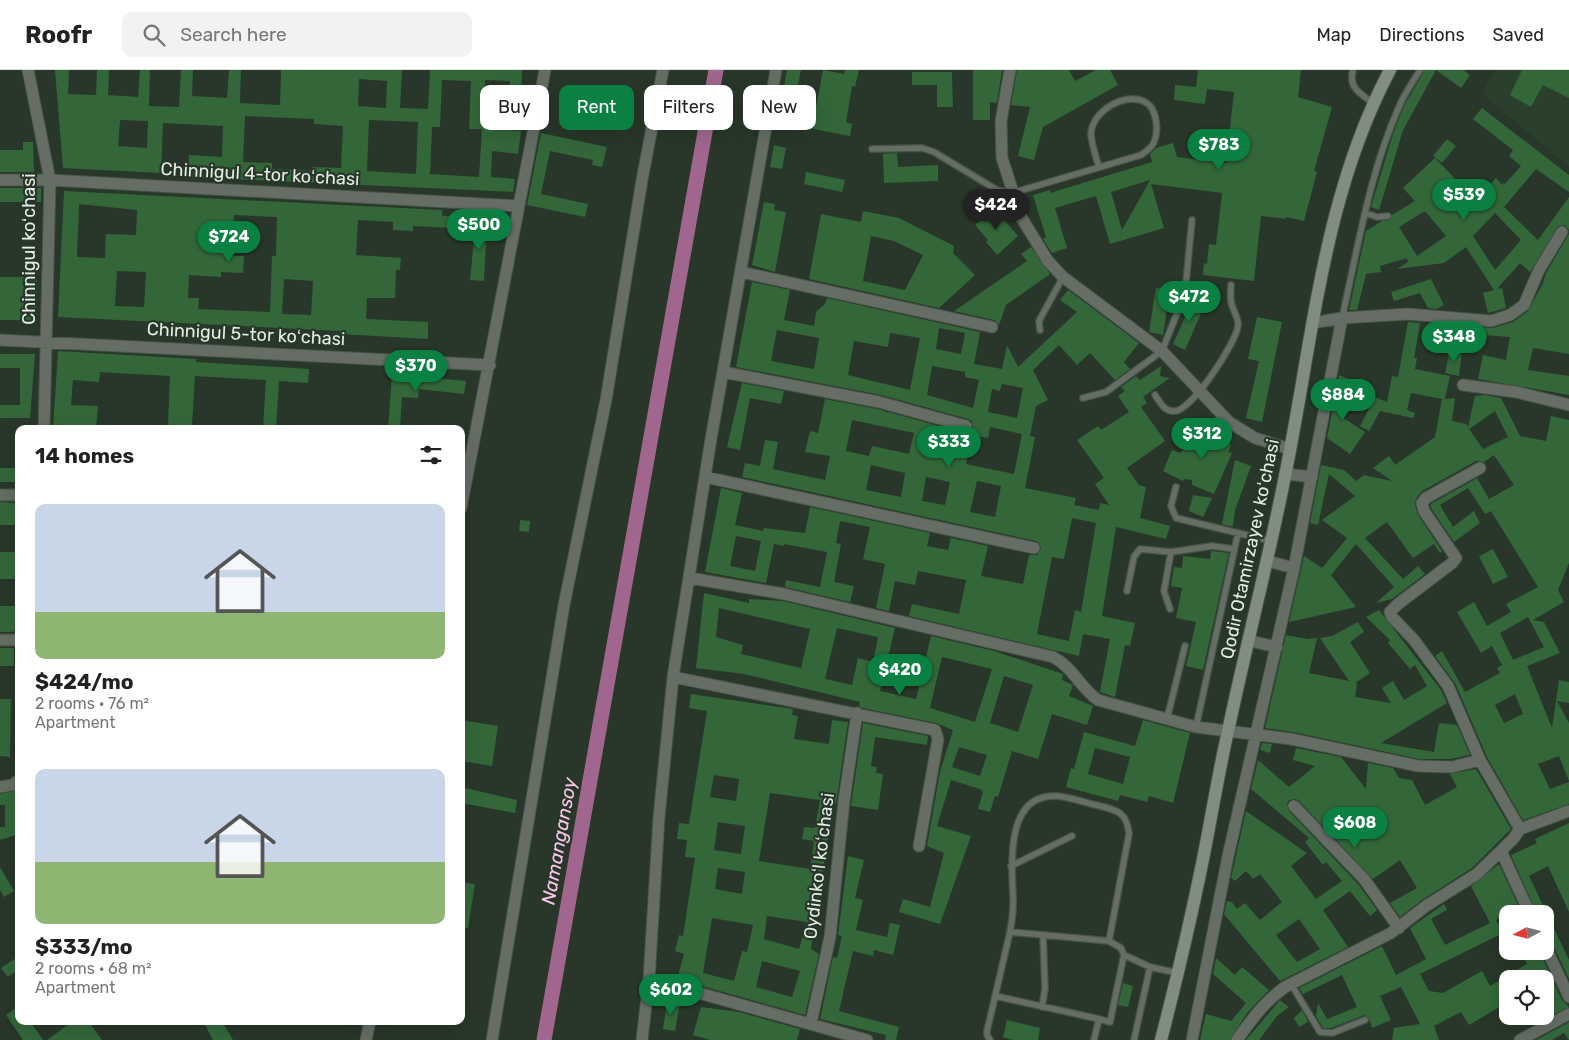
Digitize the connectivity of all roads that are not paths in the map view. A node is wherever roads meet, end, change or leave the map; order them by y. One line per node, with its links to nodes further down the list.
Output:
1 (28, 70): 13 (street, Chinnigul koʻchasi)
2 (545, 70): 15 (street)
3 (663, 70): 100 (street)
4 (776, 70): 20 (street)
5 (1010, 70): 14 (street)
6 (1353, 70): 9 (lane)
7 (1390, 70): 9 (main road, Qodir Otamirzayev koʻchasi)
8 (1420, 70): 16 (lane)
9 (1372, 102): 24 (main road, Qodir Otamirzayev koʻchasi)
10 (872, 149): 14 (lane)
11 (1099, 167): 11 (lane); 14 (lane)
12 (0, 180): 13 (street, Chinnigul 4-tor koʻchasi)
13 (50, 180): 15 (street, Chinnigul 4-tor koʻchasi); 28 (street, Chinnigul koʻchasi)
14 (1012, 194): 21 (street)
15 (519, 206): 30 (street)
16 (1365, 213): 17 (lane); 23 (lane)
17 (1388, 216)
18 (1192, 220): 29 (lane)
19 (1562, 232): 23 (street)
20 (741, 272): 25 (street); 31 (street)
21 (1063, 277): 26 (lane); 29 (street)
22 (1231, 285): 33 (lane)
23 (1342, 318): 24 (street); 43 (street)
24 (1312, 323): 39 (main road, Qodir Otamirzayev koʻchasi)
25 (992, 327)
26 (1040, 330)
27 (0, 340): 28 (street, Chinnigul 5-tor koʻchasi)
28 (47, 341): 30 (street, Chinnigul 5-tor koʻchasi); 37 (street, Chinnigul koʻchasi)
29 (1162, 351): 33 (street); 35 (lane)
30 (490, 365): 45 (street)
31 (723, 372): 38 (street); 42 (street)
32 (1463, 385): 36 (street)
33 (1200, 392): 34 (lane); 39 (street)
34 (1155, 395)
35 (1083, 398)
36 (1569, 405)
37 (44, 425)
38 (966, 426)
39 (1290, 449): 41 (main road, Qodir Otamirzayev koʻchasi)
40 (1480, 468): 69 (street)
41 (1286, 474): 43 (street); 49 (main road, Qodir Otamirzayev koʻchasi)
42 (705, 477): 50 (street); 55 (street)
43 (1312, 477): 54 (street)
44 (1176, 486): 48 (lane)
45 (465, 488)
46 (0, 495): 47 (street)
47 (15, 495)
48 (1238, 533): 49 (lane); 51 (lane)
49 (1271, 541): 53 (main road, Qodir Otamirzayev koʻchasi)
50 (1034, 548)
51 (1234, 549): 52 (lane); 66 (lane)
52 (1171, 552): 56 (lane); 57 (lane)
53 (1267, 561): 54 (street); 60 (main road, Qodir Otamirzayev koʻchasi)
54 (1294, 568): 62 (street)
55 (690, 578): 63 (street); 65 (street)
56 (1127, 591)
57 (1170, 609)
58 (0, 640): 59 (street)
59 (15, 640)
60 (1250, 640): 62 (street); 67 (main road, Qodir Otamirzayev koʻchasi)
61 (1185, 646): 65 (lane)
62 (1277, 647): 68 (street)
63 (673, 677): 64 (street); 88 (street)
64 (857, 713): 76 (street); 96 (street, Oydinkoʻl koʻchasi)
65 (1168, 719): 66 (street)
66 (1196, 727): 67 (street)
67 (1228, 731): 68 (street); 87 (main road, Qodir Otamirzayev koʻchasi)
68 (1257, 734): 69 (street); 107 (street)
69 (1480, 760): 74 (street)
70 (15, 783): 71 (street)
71 (0, 787)
72 (1294, 806): 80 (street)
73 (1569, 811): 74 (street)
74 (1520, 829): 77 (street)
75 (1072, 836): 78 (lane)
76 (918, 846)
77 (1501, 851): 79 (street); 80 (street)
78 (1011, 866): 81 (lane); 83 (lane)
79 (1526, 905)
80 (1399, 928): 89 (street)
81 (1010, 932): 82 (lane); 90 (lane)
82 (1043, 936): 83 (lane); 92 (lane)
83 (1109, 941): 84 (lane)
84 (1124, 956): 86 (lane); 94 (lane)
85 (1552, 960): 91 (street)
86 (1150, 967): 87 (lane); 105 (lane)
87 (1178, 973): 106 (main road, Qodir Otamirzayev koʻchasi)
88 (649, 979): 96 (street); 101 (street)
89 (1291, 984): 95 (lane); 108 (street)
90 (995, 996): 92 (lane); 103 (lane)
91 (1569, 996)
92 (1042, 1007): 94 (lane)
93 (1569, 1014): 109 (street)
94 (1099, 1019): 104 (lane)
95 (1364, 1020)
96 (811, 1023): 98 (street)
97 (369, 1025): 99 (street)
98 (839, 1035): 102 (street)
99 (366, 1040)
100 (492, 1040)
101 (642, 1040)
102 (866, 1040)
103 (990, 1040)
104 (1094, 1040)
105 (1134, 1040)
106 (1161, 1040)
107 (1192, 1040)
108 (1238, 1040)
109 (1520, 1040)

